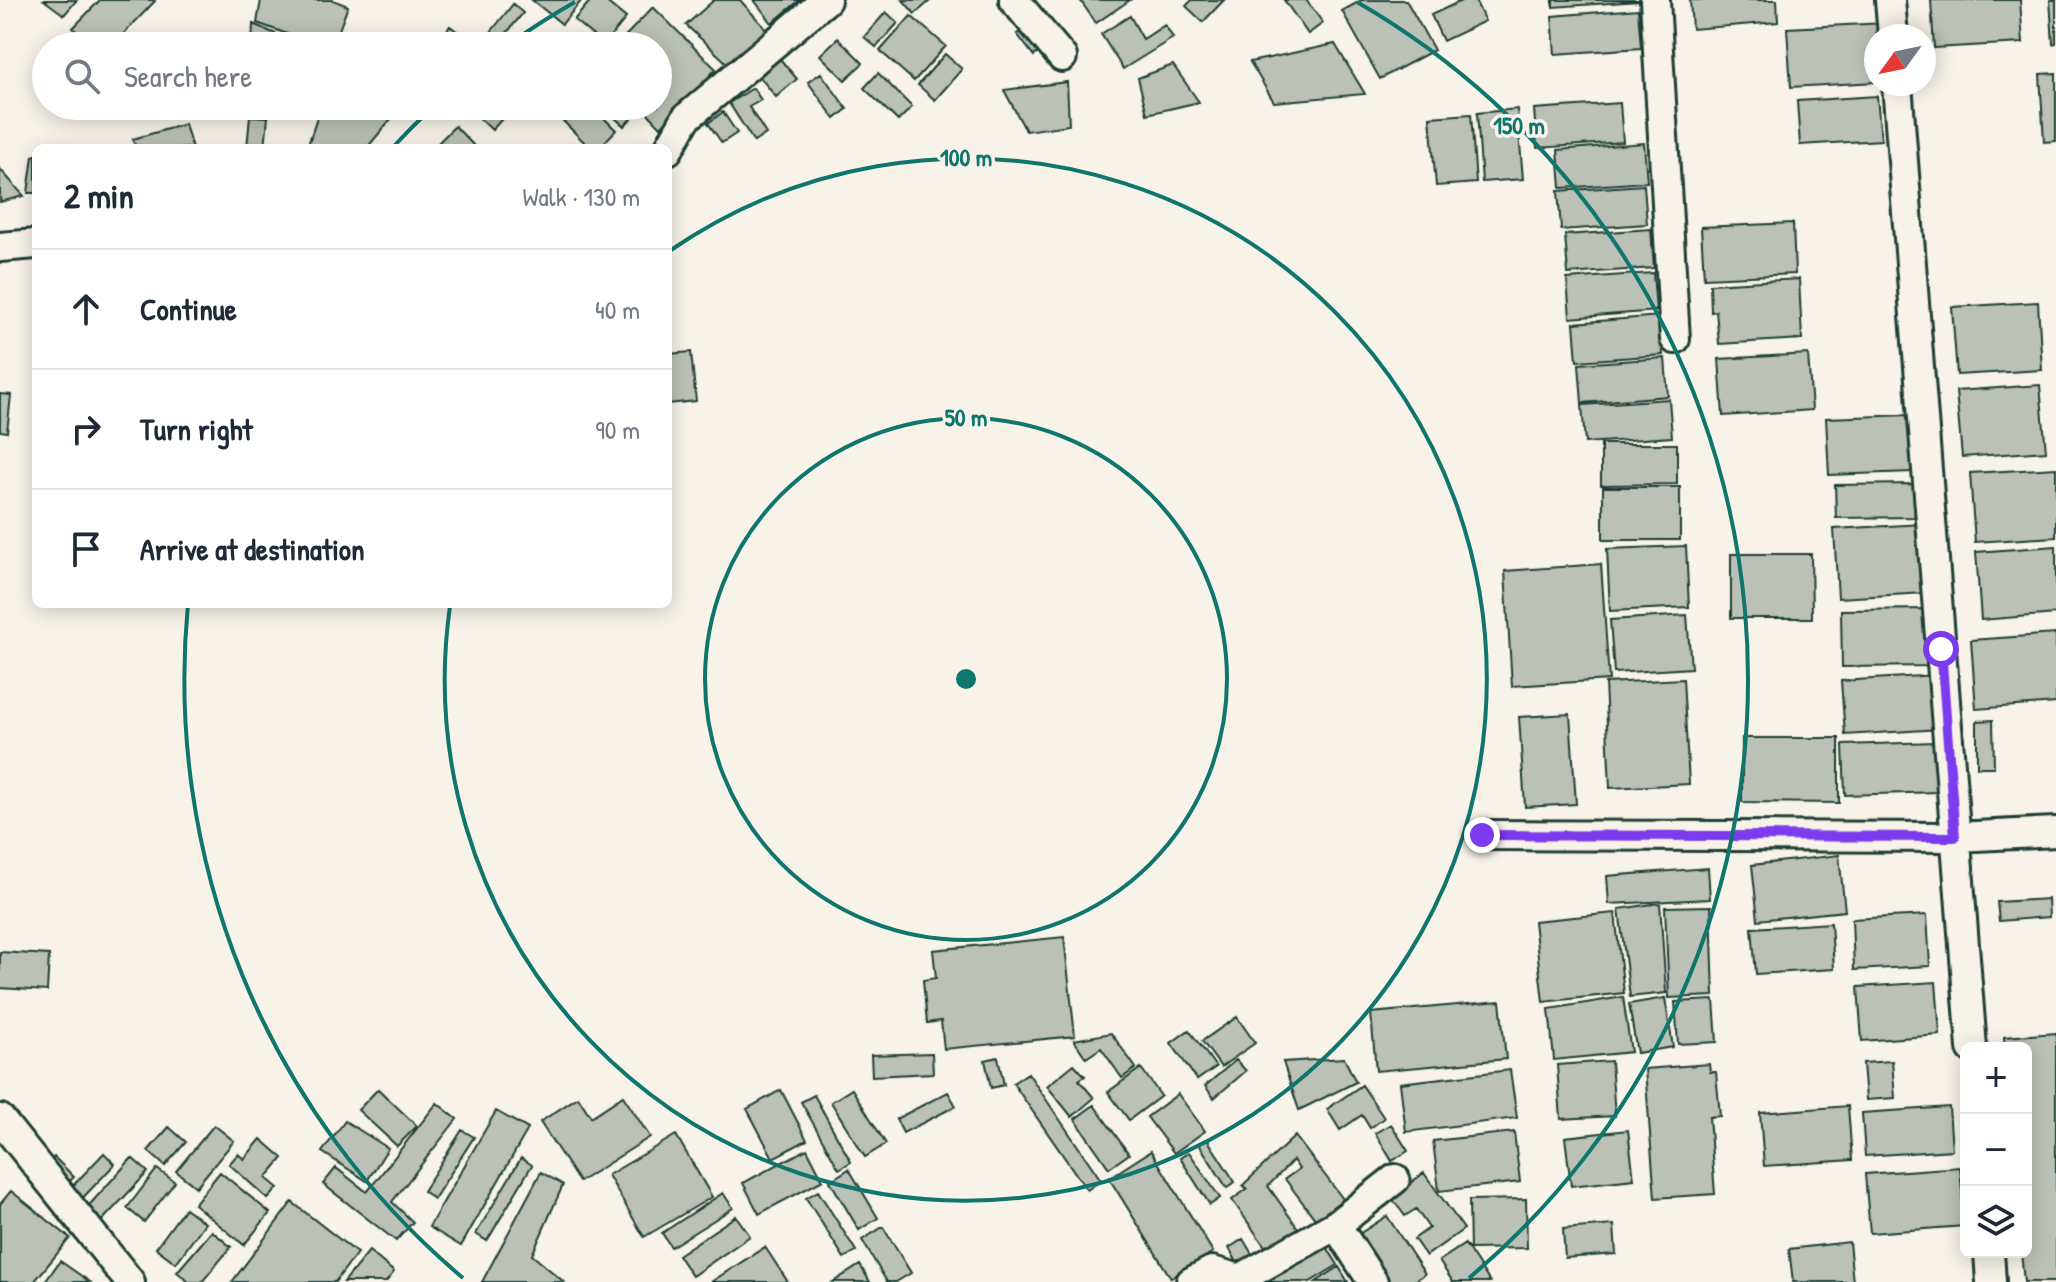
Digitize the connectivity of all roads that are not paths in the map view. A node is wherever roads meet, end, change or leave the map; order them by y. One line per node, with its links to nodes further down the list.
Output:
1 (826, 0): 8 (street)
2 (1014, 0): 6 (street)
3 (1655, 0): 11 (street)
4 (1890, 0): 5 (street)
5 (1892, 24)
6 (1062, 57)
7 (1898, 96): 14 (street)
8 (671, 144)
9 (32, 244): 10 (street)
10 (0, 247)
11 (1675, 339)
12 (2056, 832): 14 (street)
13 (1482, 835): 14 (street)
14 (1955, 837): 15 (street)
15 (1972, 1042)
16 (0, 1119): 20 (street)
17 (1395, 1179): 18 (street)
18 (1336, 1225): 21 (street); 22 (street)
19 (1989, 1258): 23 (street)
20 (130, 1282)
21 (1191, 1282)
22 (1373, 1282)
23 (1991, 1282)

